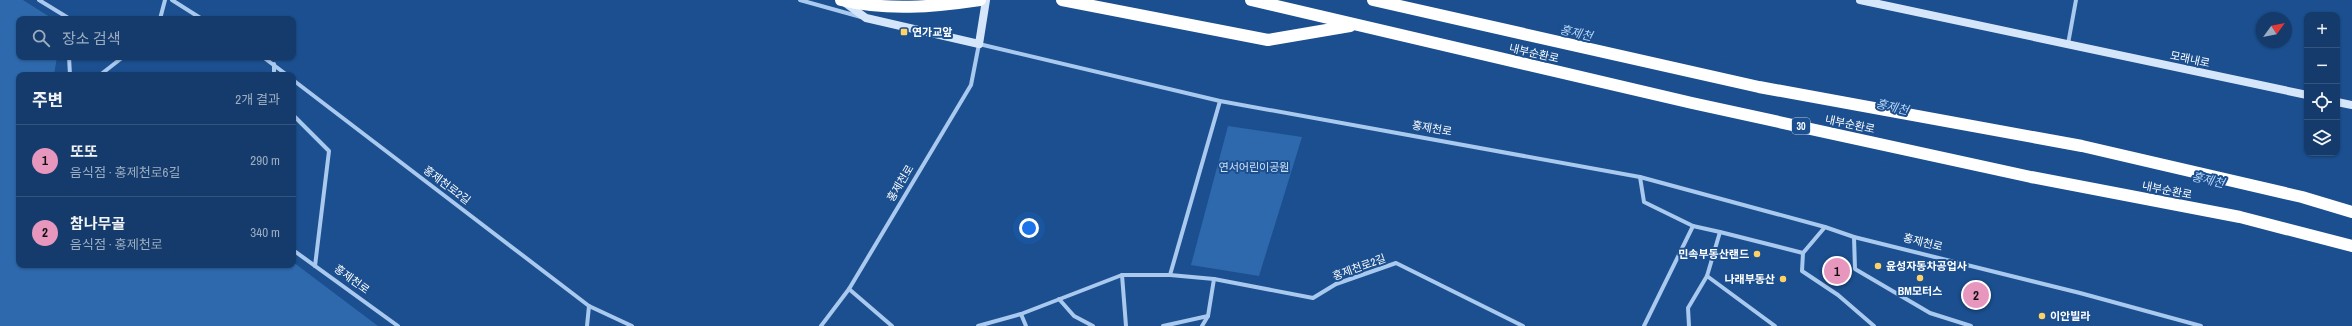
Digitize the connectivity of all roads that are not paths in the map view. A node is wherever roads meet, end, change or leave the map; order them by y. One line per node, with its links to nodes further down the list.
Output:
1 (39, 0): 13 (street)
2 (165, 0): 14 (street)
3 (172, 0): 15 (street)
4 (800, 0): 16 (street, 홍제천로)
5 (841, 0): 6 (highway); 16 (main road, 홍제천로)
6 (980, 0)
7 (986, 0): 18 (main road)
8 (1062, 0): 17 (highway)
9 (1251, 0): 17 (highway, 내부순환로 / 30)
10 (1373, 0): 35 (highway, 내부순환로)
11 (1860, 0): 19 (main road, 모래내로)
12 (2076, 0): 19 (street)
13 (65, 16)
14 (161, 16)
15 (197, 16)
16 (866, 18): 18 (main road, 홍제천로)
17 (1356, 24): 40 (highway, 내부순환로 / 30)
18 (979, 44): 30 (street, 홍제천로); 48 (street, 홍제천로)
19 (2068, 44): 29 (main road, 모래내로)
20 (69, 60): 24 (street)
21 (119, 60): 25 (street)
22 (268, 60): 23 (street)
23 (274, 64): 26 (street); 27 (street)
24 (70, 72)
25 (104, 72)
26 (274, 72)
27 (283, 72)
28 (296, 82): 50 (street, 홍제천로2길)
29 (2304, 94)
30 (1220, 101): 34 (street, 홍제천로); 45 (street)
31 (2340, 103): 32 (main road)
32 (2352, 105)
33 (296, 118): 43 (street)
34 (1640, 177): 36 (street); 37 (street, 홍제천로)
35 (2352, 212)
36 (1693, 226): 38 (street); 65 (street)
37 (1825, 227): 39 (street, 홍제천로); 42 (street)
38 (1720, 232): 42 (street); 46 (street)
39 (1854, 237): 69 (street); 70 (street, 홍제천로)
40 (2352, 246)
41 (296, 252): 43 (street, 홍제천로)
42 (1803, 253): 68 (street)
43 (315, 266): 53 (street, 홍제천로)
44 (1122, 275): 45 (street, 홍제천로2길); 49 (street, 홍제천로2길); 61 (street)
45 (1170, 275): 47 (street, 홍제천로2길)
46 (1707, 276): 66 (street); 67 (street)
47 (1214, 279): 52 (street); 64 (street, 홍제천로2길)
48 (849, 289): 56 (street, 홍제천로); 57 (street)
49 (1059, 299): 51 (street, 홍제천로2길); 60 (street)
50 (589, 306): 54 (street); 55 (street, 홍제천로2길)
51 (1021, 314): 58 (street, 홍제천로2길); 59 (street)
52 (1208, 316): 62 (street); 63 (street)
53 (398, 326)
54 (587, 326)
55 (632, 326)
56 (821, 326)
57 (892, 326)
58 (978, 326)
59 (1026, 326)
60 (1094, 326)
61 (1126, 326)
62 (1164, 326)
63 (1202, 326)
64 (1523, 326)
65 (1644, 326)
66 (1689, 326)
67 (1775, 326)
68 (1874, 326)
69 (1971, 326)
70 (2202, 326)

